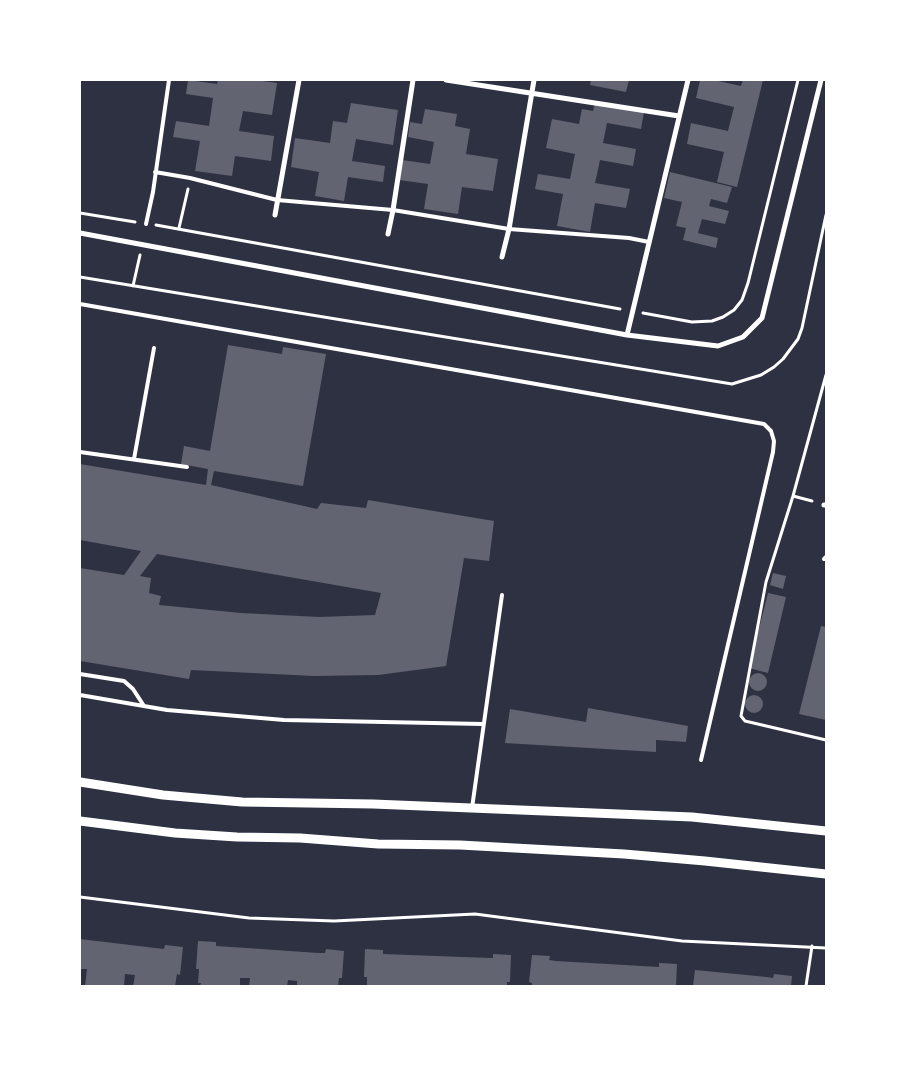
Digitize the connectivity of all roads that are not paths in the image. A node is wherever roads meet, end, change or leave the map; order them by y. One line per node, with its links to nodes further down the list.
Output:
1 (170, 80): 10 (lane)
2 (300, 80): 11 (street)
3 (413, 80): 12 (street)
4 (446, 80): 8 (street)
5 (534, 80): 8 (street)
6 (688, 80): 9 (street)
7 (821, 80): 21 (street)
8 (532, 92): 9 (street); 15 (street)
9 (679, 116): 18 (street)
10 (155, 172): 11 (lane); 14 (lane)
11 (277, 200): 12 (lane); 13 (street)
12 (393, 210): 15 (lane); 17 (street)
13 (275, 215)
14 (146, 224)
15 (509, 229): 18 (lane); 19 (street)
16 (80, 233): 21 (street)
17 (388, 234)
18 (649, 242): 21 (street)
19 (502, 256)
20 (80, 304): 31 (lane)
21 (627, 335)
22 (154, 348): 24 (lane)
23 (80, 452): 24 (lane)
24 (134, 459): 25 (lane)
25 (187, 467)
26 (502, 595): 30 (lane)
27 (80, 674): 29 (lane)
28 (80, 695): 29 (lane)
29 (144, 706): 30 (lane)
30 (483, 724): 33 (lane)
31 (701, 760)
32 (80, 782): 33 (street)
33 (472, 808): 35 (street)
34 (80, 821): 36 (street)
35 (826, 831)
36 (826, 874)

